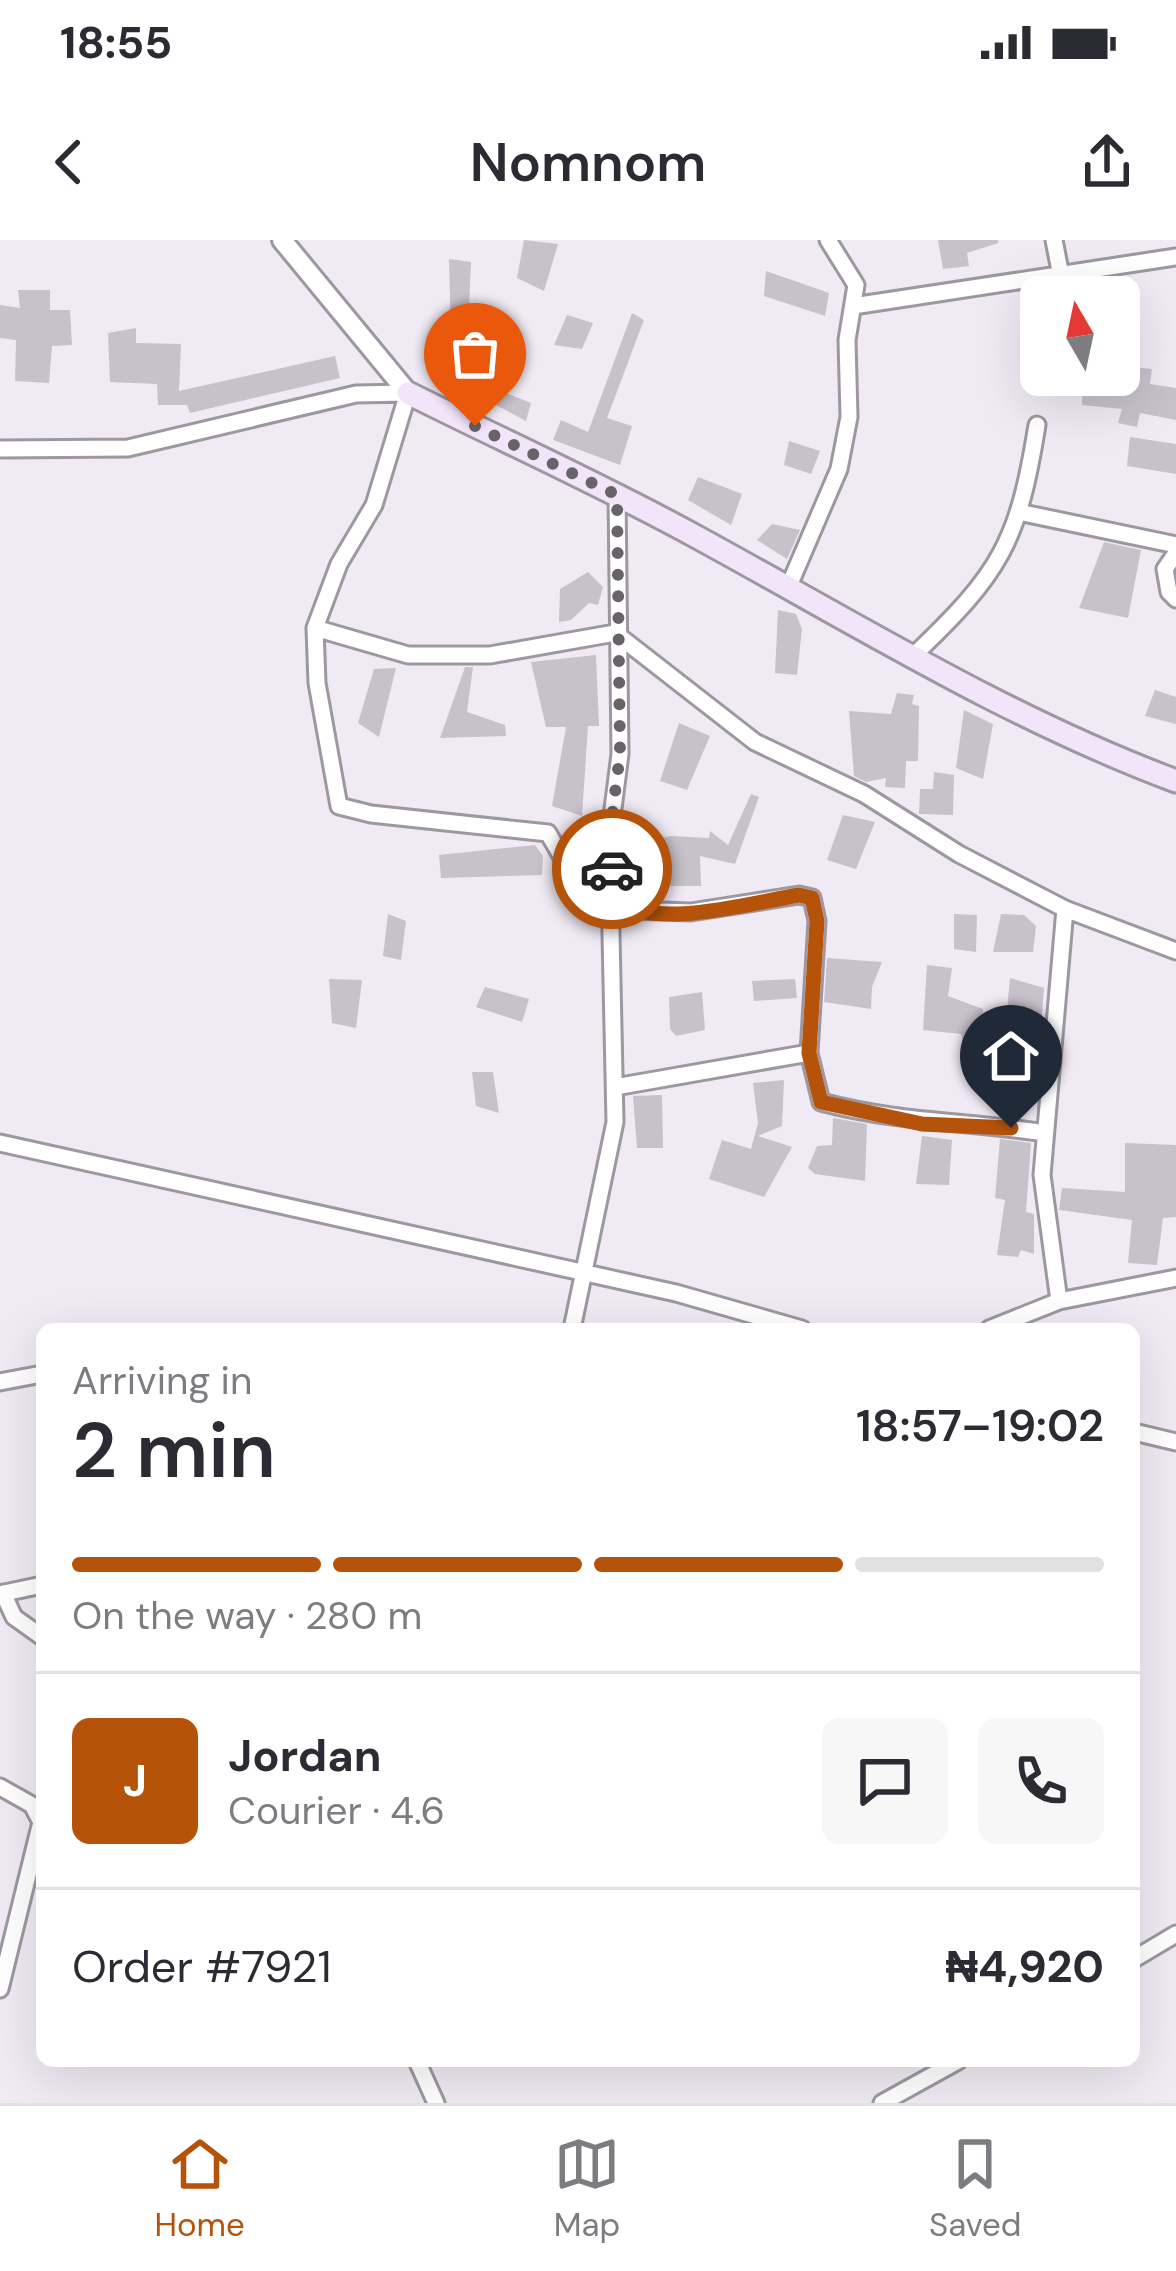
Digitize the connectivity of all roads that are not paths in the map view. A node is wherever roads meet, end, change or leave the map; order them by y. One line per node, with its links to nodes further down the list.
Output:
1 (282, 240): 8 (street)
2 (828, 240): 7 (street)
3 (1054, 240): 5 (street)
4 (1176, 257): 5 (street)
5 (1061, 276)
6 (1020, 282): 7 (street)
7 (853, 306): 14 (street)
8 (408, 393): 10 (street); 11 (main road); 16 (street)
9 (1036, 425): 12 (street)
10 (0, 449)
11 (617, 495): 14 (main road); 17 (street)
12 (1023, 513): 13 (street); 18 (street)
13 (1176, 549): 15 (street)
14 (788, 588): 18 (main road)
15 (1176, 599)
16 (315, 628): 17 (street); 20 (street)
17 (615, 633): 20 (street); 21 (street)
18 (913, 656): 19 (main road)
19 (1176, 782)
20 (611, 900): 23 (street); 24 (street)
21 (1065, 909): 22 (street); 25 (street)
22 (1176, 950)
23 (809, 1053): 24 (street); 25 (street)
24 (615, 1087): 27 (street)
25 (1046, 1133): 29 (street)
26 (0, 1143): 27 (street)
27 (585, 1273): 30 (street); 31 (street)
28 (1176, 1278): 29 (street)
29 (1059, 1301): 32 (street)
30 (573, 1323)
31 (779, 1323)
32 (1004, 1323)
33 (36, 1375): 34 (street)
34 (0, 1382)
35 (1140, 1433): 36 (street)
36 (1176, 1442)
37 (36, 1586): 38 (street)
38 (1, 1593): 39 (street)
39 (36, 1633)
40 (0, 1787): 41 (street)
41 (36, 1814)
42 (36, 1837): 45 (street)
43 (1176, 1934): 44 (street)
44 (1140, 1955)
45 (3, 1959): 46 (street)
46 (0, 1989)
47 (420, 2067): 49 (street)
48 (947, 2067): 50 (street)
49 (436, 2103)
50 (882, 2103)

